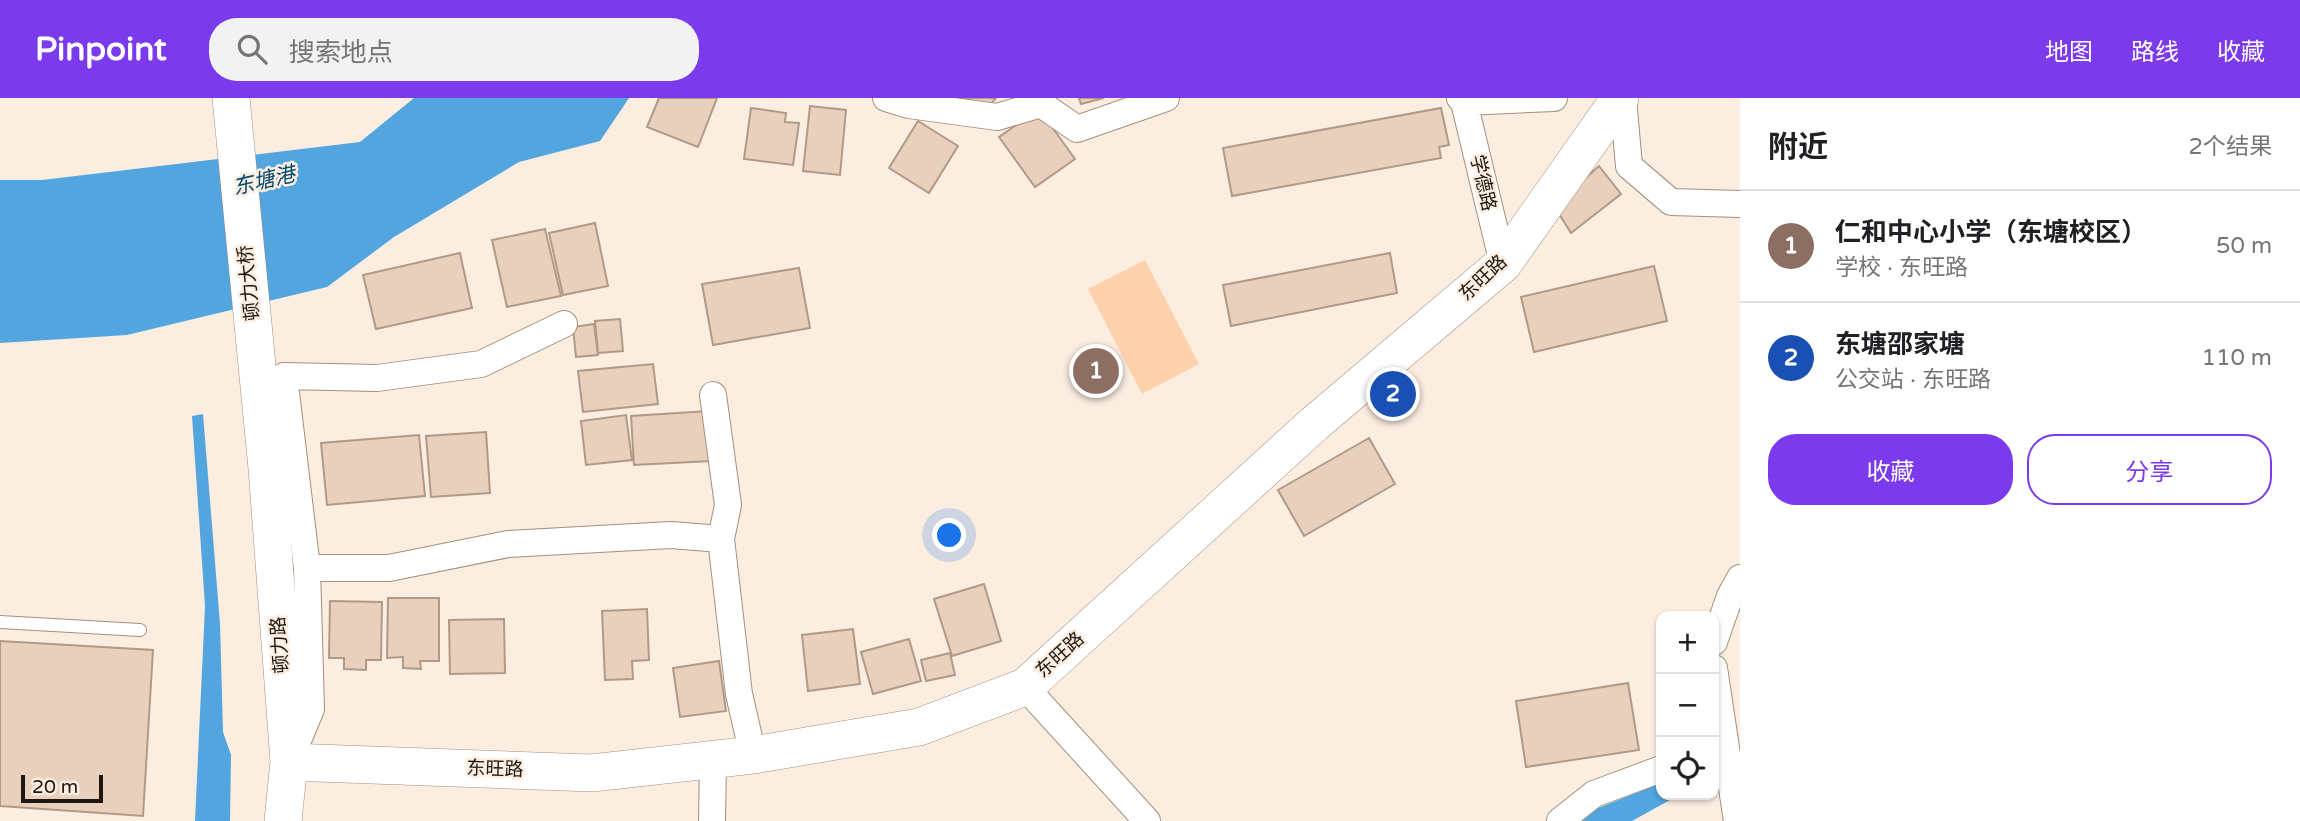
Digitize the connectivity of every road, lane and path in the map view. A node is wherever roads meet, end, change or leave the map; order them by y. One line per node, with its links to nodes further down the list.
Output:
1 (231, 98): 11 (street, 顿力大桥)
2 (886, 98): 3 (street)
3 (1166, 98)
4 (1554, 98): 6 (street, 学德路)
5 (1621, 98): 7 (street); 8 (street, 东旺路)
6 (1463, 99): 8 (street, 学德路)
7 (1740, 204)
8 (1503, 264): 19 (street, 东旺路)
9 (564, 324): 13 (street)
10 (713, 395): 12 (street)
11 (267, 468): 23 (street, 顿力路)
12 (721, 539): 13 (street); 21 (street)
13 (307, 568): 23 (street)
14 (1740, 578): 16 (street)
15 (0, 622): 17 (lane)
16 (1719, 628)
17 (140, 630)
18 (1714, 674): 20 (street)
19 (1025, 687): 21 (street, 东旺路); 27 (street)
20 (1720, 746): 29 (street)
21 (752, 755): 22 (street, 东旺路)
22 (713, 761): 23 (street, 东旺路); 26 (street)
23 (289, 762): 25 (street, 顿力路)
24 (1656, 771): 28 (street)
25 (283, 821)
26 (712, 821)
27 (1147, 821)
28 (1560, 821)
29 (1737, 821)

